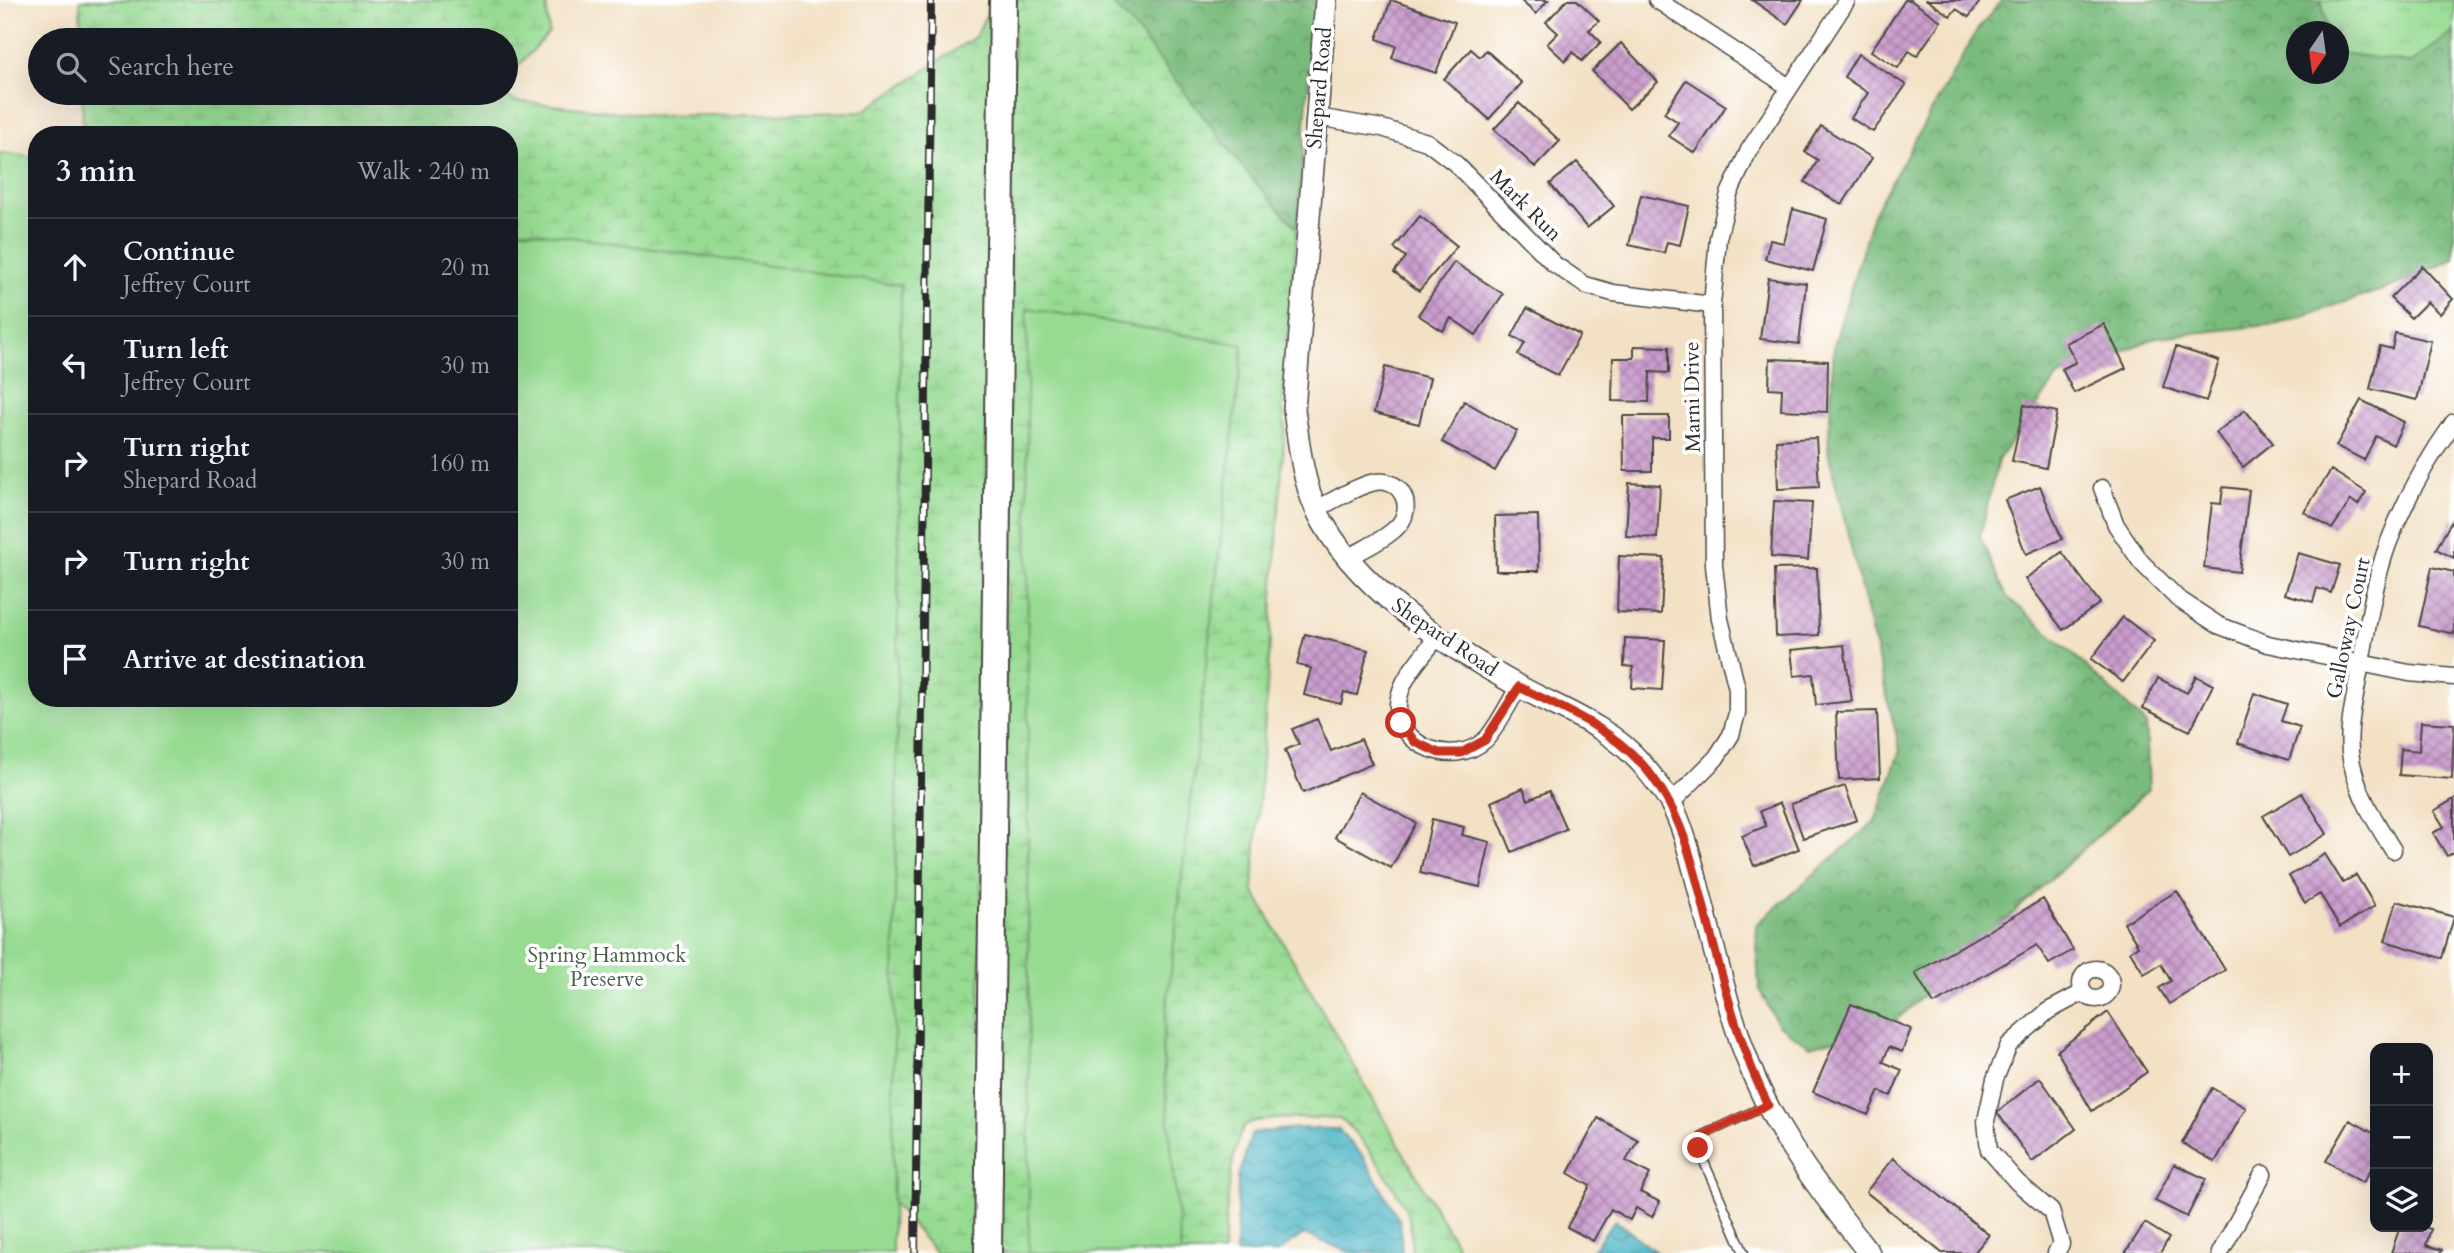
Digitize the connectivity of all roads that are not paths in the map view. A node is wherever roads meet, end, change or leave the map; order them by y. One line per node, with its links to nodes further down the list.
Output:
1 (1003, 0): 21 (main road)
2 (1326, 0): 6 (street, Shepard Road)
3 (1657, 0): 5 (street)
4 (1847, 0): 5 (street, Marni Drive)
5 (1789, 87): 7 (street, Marni Drive)
6 (1317, 117): 7 (street, Mark Run); 10 (street, Shepard Road)
7 (1712, 305): 16 (street, Marni Drive)
8 (2454, 422): 13 (street, Galloway Court)
9 (2102, 488): 13 (street)
10 (1316, 509): 11 (street, Shepard Road); 11 (street)
11 (1348, 558): 12 (street, Shepard Road)
12 (1438, 636): 15 (street, Shepard Road); 15 (street)
13 (2361, 664): 14 (street); 17 (street, Galloway Court)
14 (2454, 677)
15 (1519, 687): 16 (street, Shepard Road)
16 (1671, 803): 19 (street, Shepard Road)
17 (2393, 849)
18 (2082, 993): 24 (street)
19 (1768, 1105): 22 (lane); 23 (street, Shepard Road)
20 (2263, 1174): 25 (street)
21 (988, 1253)
22 (1744, 1253)
23 (1869, 1253)
24 (2056, 1253)
25 (2220, 1253)

